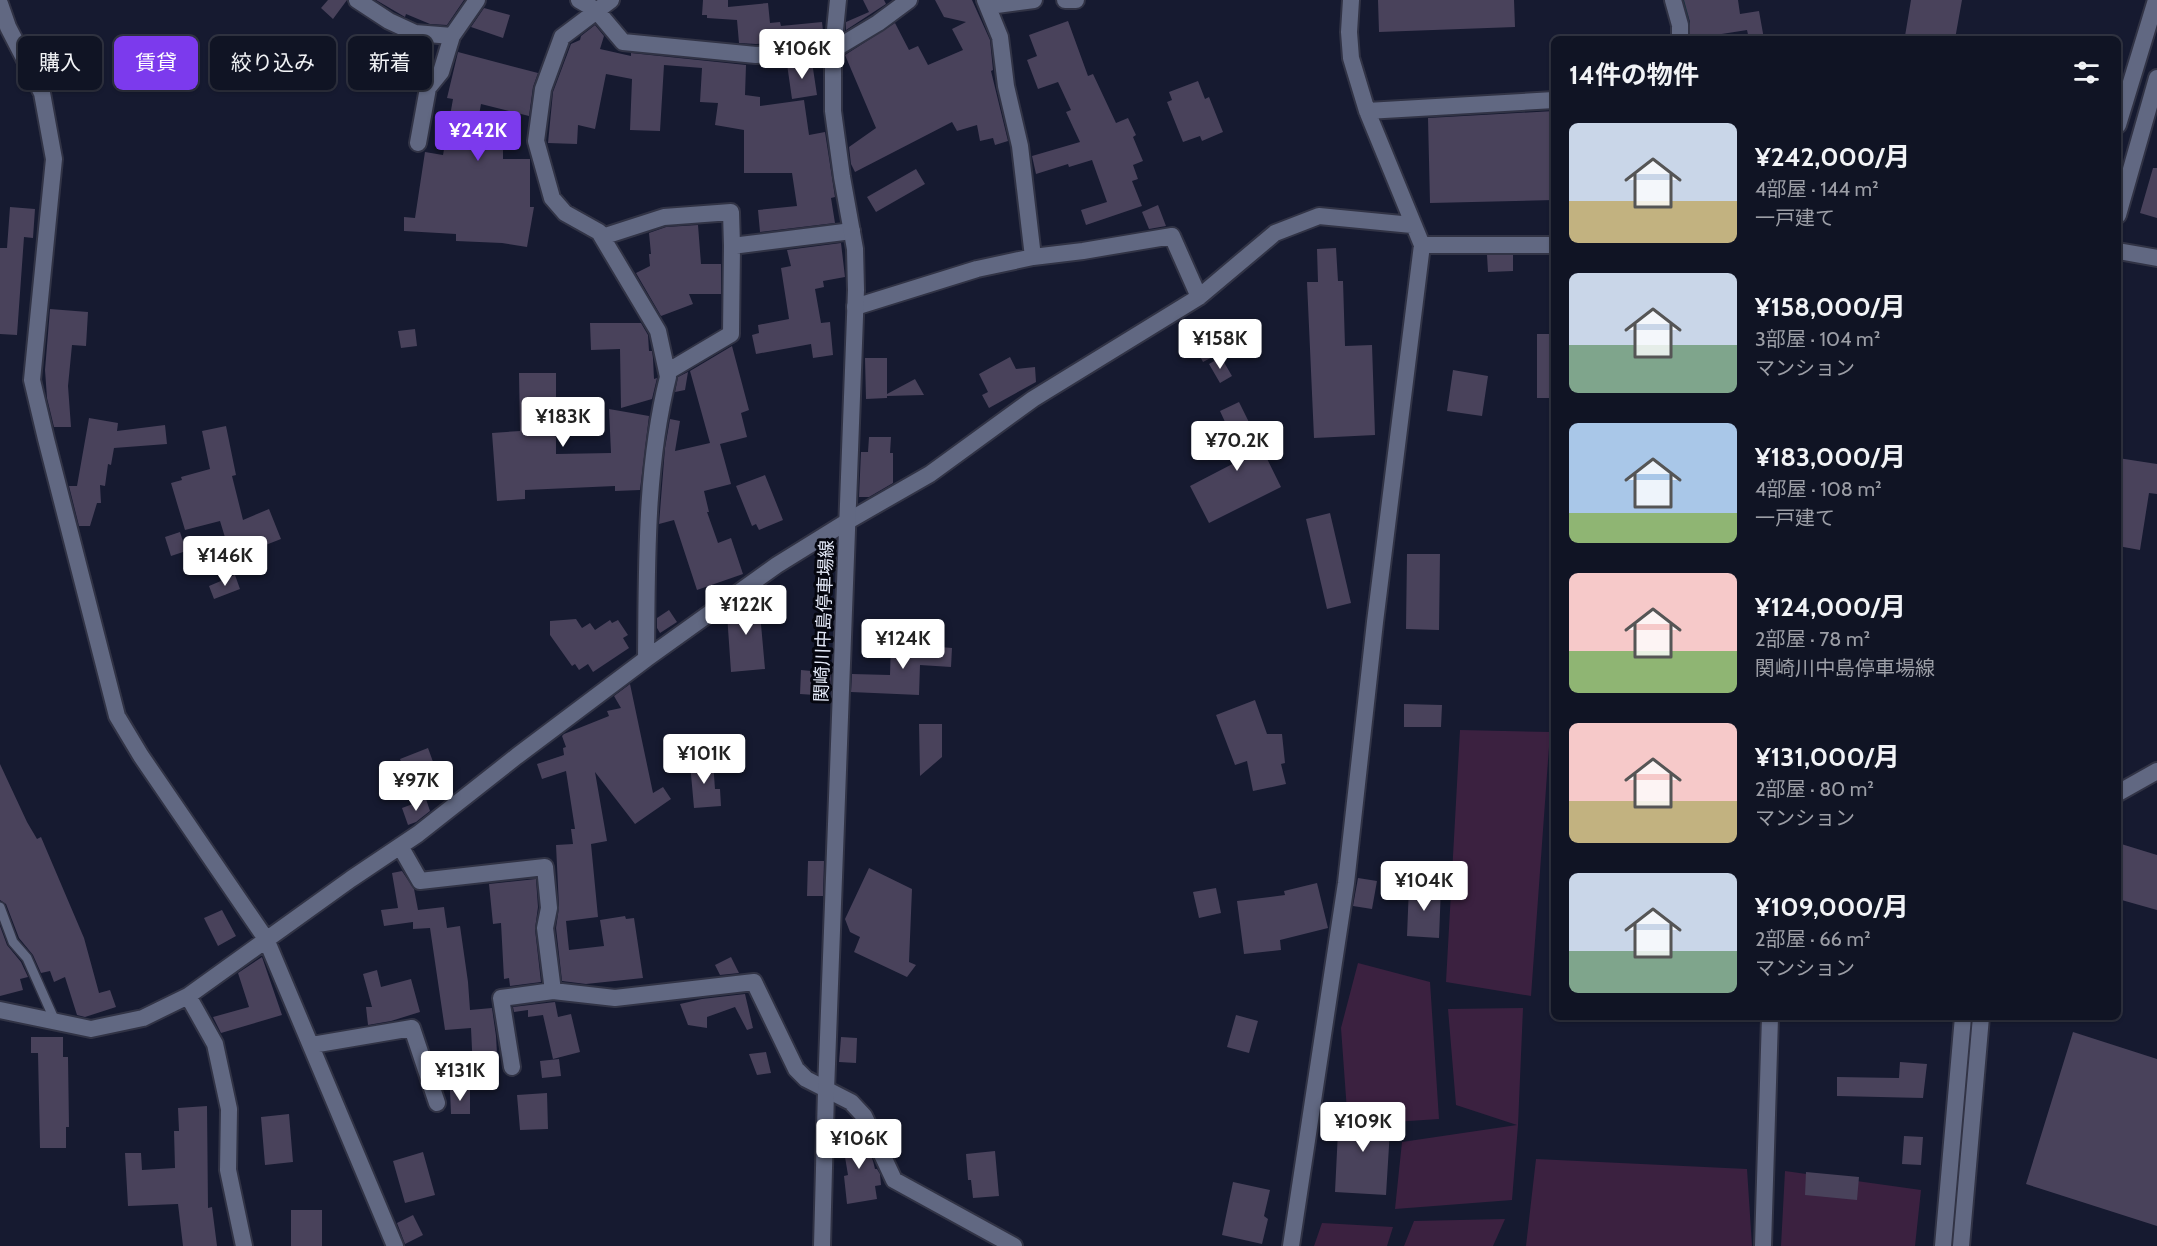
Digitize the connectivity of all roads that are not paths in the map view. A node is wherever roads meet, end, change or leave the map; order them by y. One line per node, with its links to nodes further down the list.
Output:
1 (357, 0): 16 (street)
2 (477, 0): 16 (street)
3 (579, 0): 15 (street)
4 (611, 0): 15 (street)
5 (838, 0): 18 (street, 関崎川中島停車場線)
6 (909, 0): 18 (street)
7 (1034, 0): 13 (street)
8 (1065, 0): 9 (street)
9 (1076, 0)
10 (1351, 0): 23 (street)
11 (1673, 0): 17 (street)
12 (2156, 0): 22 (street)
13 (987, 3): 33 (street)
14 (0, 4): 44 (street)
15 (596, 10): 18 (street); 28 (street)
16 (452, 36): 24 (street)
17 (1680, 36)
18 (832, 50): 27 (street, 関崎川中島停車場線)
19 (2157, 78): 21 (street)
20 (1551, 100): 23 (street)
21 (2153, 101): 22 (street); 25 (street)
22 (2121, 104)
23 (1367, 111): 26 (street)
24 (418, 143)
25 (2121, 205)
26 (1412, 225): 29 (street); 35 (street)
27 (852, 231): 31 (street); 36 (street, 関崎川中島停車場線)
28 (602, 237): 31 (street); 37 (street)
29 (1422, 245): 30 (street); 60 (street)
30 (1551, 245)
31 (732, 246): 37 (street)
32 (2121, 252): 34 (street)
33 (1033, 257): 35 (street); 36 (street)
34 (2157, 258)
35 (1199, 297): 38 (street)
36 (855, 307): 38 (street, 関崎川中島停車場線)
37 (667, 372): 39 (street)
38 (848, 521): 39 (street); 54 (street, 関崎川中島停車場線)
39 (646, 659): 42 (street)
40 (2157, 771): 41 (street)
41 (2121, 791)
42 (400, 846): 44 (street); 45 (street)
43 (0, 907): 51 (lane)
44 (266, 939): 46 (street); 52 (street)
45 (552, 991): 53 (street); 54 (street)
46 (188, 996): 51 (street); 56 (street)
47 (0, 1010): 51 (street)
48 (1770, 1020): 61 (street)
49 (1963, 1020): 62 (street)
50 (1981, 1020): 63 (street)
51 (55, 1022)
52 (312, 1045): 55 (street); 57 (street)
53 (512, 1067)
54 (826, 1091): 58 (street, 関崎川中島停車場線); 59 (street)
55 (437, 1102)
56 (244, 1246)
57 (395, 1246)
58 (822, 1246)
59 (1014, 1246)
60 (1291, 1246)
61 (1763, 1246)
62 (1943, 1246)
63 (1961, 1246)

